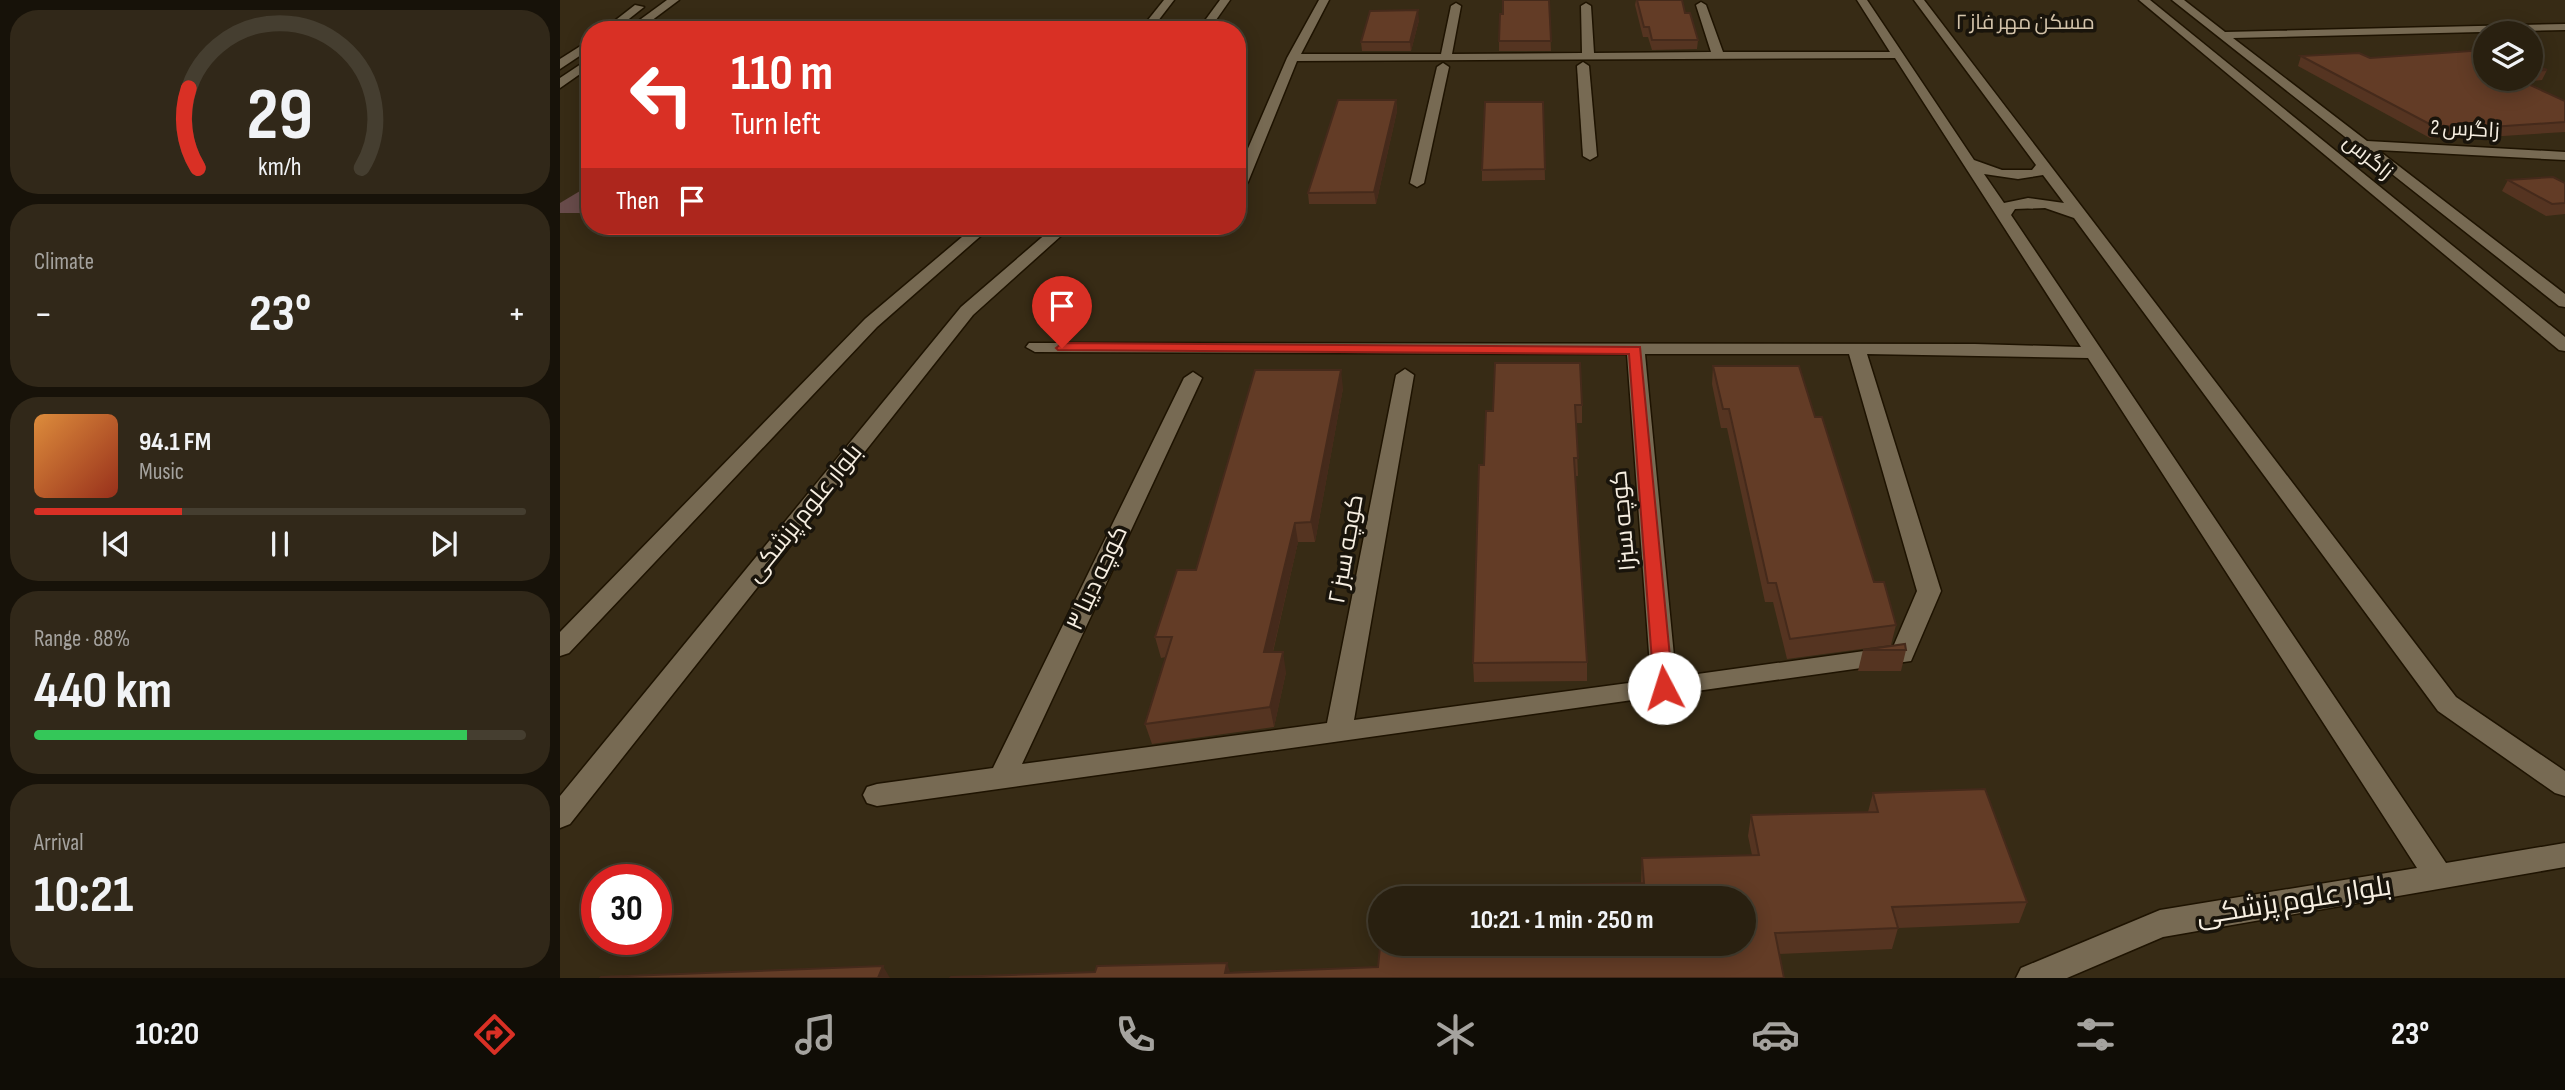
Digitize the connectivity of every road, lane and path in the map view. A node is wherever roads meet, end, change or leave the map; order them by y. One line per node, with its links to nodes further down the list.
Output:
1 (649, 0): 13 (street)
2 (674, 0): 14 (street)
3 (1169, 0): 15 (street)
4 (1225, 0): 16 (street)
5 (1324, 0): 23 (street)
6 (1862, 0): 21 (street)
7 (1919, 0): 32 (street)
8 (2144, 0): 40 (street, زاگرس)
9 (2177, 0): 18 (street, زاگرس)
10 (1701, 5): 20 (street)
11 (1456, 6): 24 (street)
12 (1586, 6): 22 (street)
13 (620, 21)
14 (644, 21)
15 (1152, 21)
16 (1210, 21)
17 (2565, 27): 18 (street)
18 (2221, 34): 28 (street, زاگرس)
19 (581, 50): 25 (street)
20 (1718, 55): 21 (street); 22 (street)
21 (1901, 60): 22 (street); 31 (street)
22 (1585, 61): 24 (street); 29 (street)
23 (1292, 62): 24 (street); 33 (street)
24 (1445, 62): 34 (street)
25 (560, 65)
26 (581, 68): 27 (street)
27 (560, 84)
28 (2363, 145): 30 (street, زاگرس 2); 39 (street, زاگرس)
29 (1590, 156)
30 (2565, 156)
31 (1970, 163): 32 (street); 35 (street)
32 (2043, 165): 36 (street)
33 (1246, 170)
34 (1417, 183)
35 (2004, 215): 36 (street); 44 (street)
36 (2080, 215): 51 (street)
37 (974, 235): 47 (street)
38 (1054, 235): 53 (street, بلوار علوم پزشکی)
39 (2565, 302)
40 (2565, 346)
41 (1035, 348): 42 (street)
42 (1636, 350): 43 (street); 48 (street, کوچه سبز۱)
43 (1857, 350): 44 (street); 48 (street)
44 (2094, 353): 55 (street)
45 (1405, 375): 49 (street, کوچه سبز ۲)
46 (1193, 378): 50 (street, کوچه دیبا ۳)
47 (560, 647)
48 (1664, 688): 49 (street)
49 (1339, 731): 50 (street)
50 (1002, 778): 52 (street)
51 (2565, 785)
52 (877, 795)
53 (560, 816)
54 (2565, 855): 55 (street, بلوار علوم پزشکی)
55 (2439, 877): 56 (street, بلوار علوم پزشکی)
56 (2032, 978)

